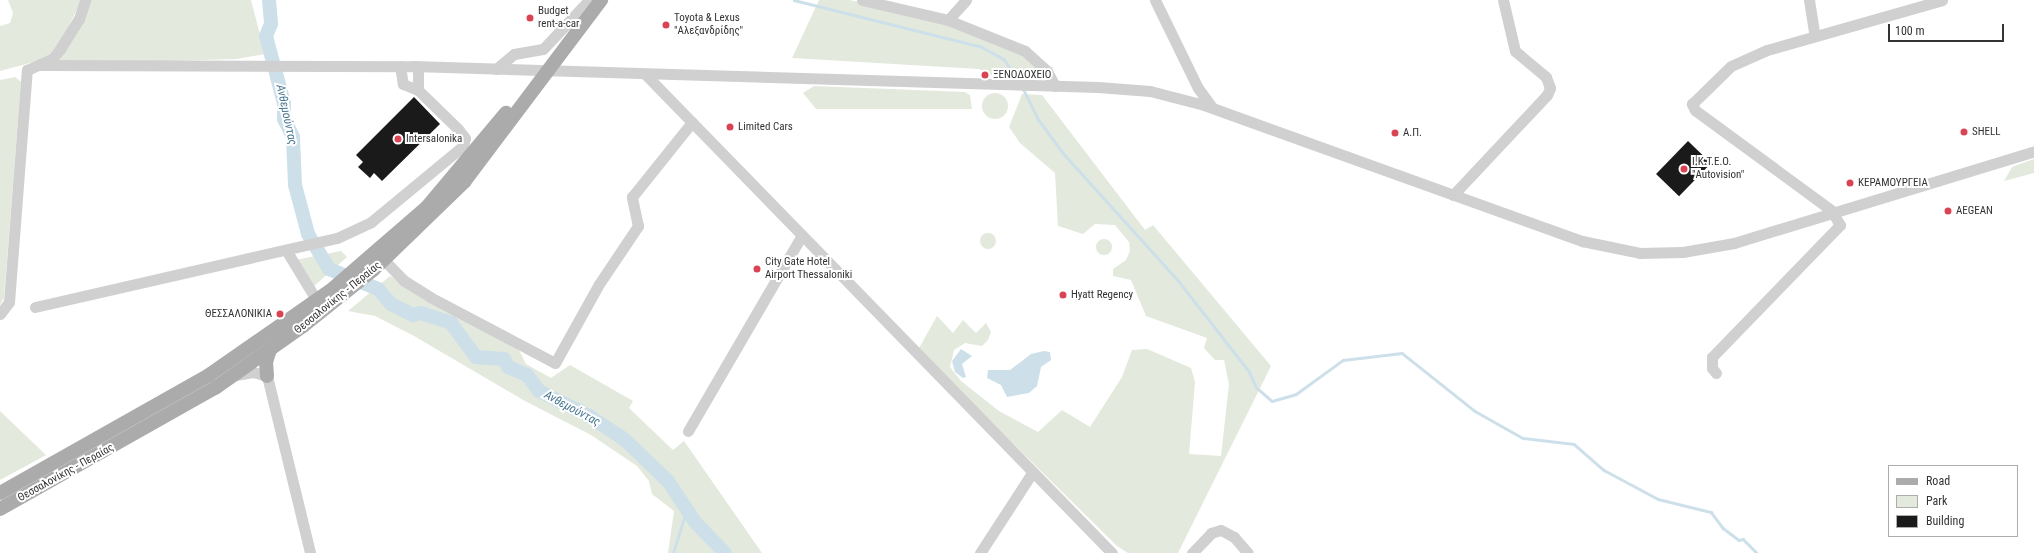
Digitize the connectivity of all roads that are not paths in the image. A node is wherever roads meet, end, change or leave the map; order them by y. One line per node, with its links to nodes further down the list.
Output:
1 (85, 0): 12 (street)
2 (589, 0): 15 (street); 16 (main road, Θεσσαλονίκης - Περαίας)
3 (601, 0): 16 (main road, Θεσσαλονίκης - Περαίας)
4 (862, 0): 10 (street)
5 (966, 0): 10 (street)
6 (1154, 0): 18 (street)
7 (1503, 0): 25 (street)
8 (1809, 0): 11 (street)
9 (1942, 0): 11 (street)
10 (948, 20): 19 (street)
11 (1815, 36): 26 (street)
12 (42, 65): 13 (street); 34 (street)
13 (400, 66): 14 (street); 20 (street)
14 (418, 67): 15 (street); 20 (street)
15 (496, 69): 16 (street)
16 (543, 71): 17 (street); 29 (main road, Θεσσαλονίκης - Περαίας); 30 (main road, Θεσσαλονίκης - Περαίας)
17 (645, 74): 19 (street); 23 (street)
18 (1195, 82): 21 (street); 22 (street)
19 (1055, 86): 21 (street)
20 (418, 90): 28 (street)
21 (1184, 99): 22 (street)
22 (1214, 109): 25 (street)
23 (692, 122): 27 (street); 29 (street)
24 (2034, 151): 26 (street)
25 (1453, 195): 26 (street)
26 (1831, 210): 36 (street)
27 (801, 237): 39 (street); 40 (street)
28 (286, 250): 32 (street); 33 (street)
29 (384, 260): 30 (main road, Θεσσαλονίκης - Περαίας)
30 (369, 267): 31 (main road, Θεσσαλονίκης - Περαίας)
31 (334, 295): 32 (main road, Θεσσαλονίκης - Περαίας); 35 (main road, Θεσσαλονίκης - Περαίας)
32 (317, 301): 41 (main road, Θεσσαλονίκης - Περαίας)
33 (35, 307)
34 (0, 314)
35 (270, 350): 37 (main road, Θεσσαλονίκης - Περαίας); 38 (main road)
36 (1716, 373)
37 (233, 376): 38 (street); 42 (main road, Θεσσαλονίκης - Περαίας)
38 (267, 376): 43 (street)
39 (688, 431)
40 (1032, 473): 44 (street); 45 (street)
41 (0, 493)
42 (0, 509)
43 (310, 553)
44 (980, 553)
45 (1112, 553)
46 (1192, 553): 47 (street)
47 (1248, 553)

